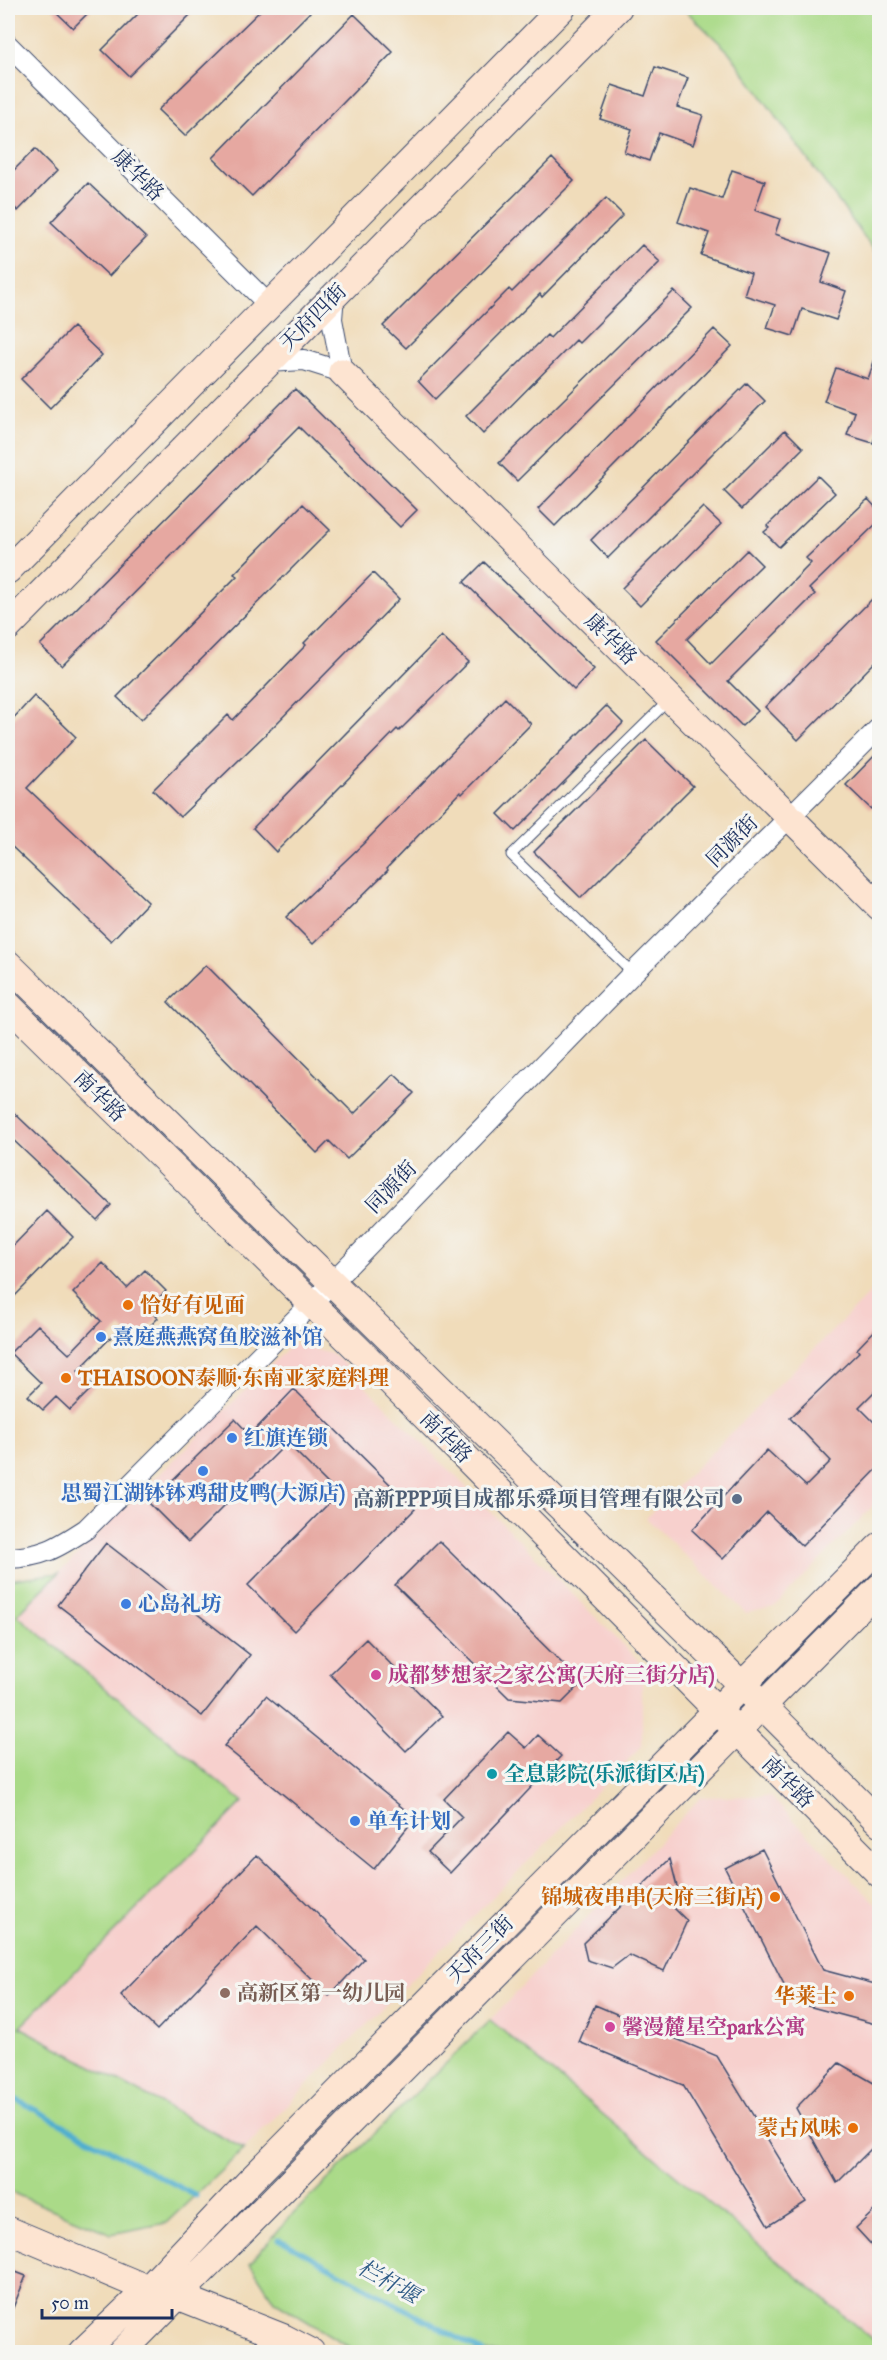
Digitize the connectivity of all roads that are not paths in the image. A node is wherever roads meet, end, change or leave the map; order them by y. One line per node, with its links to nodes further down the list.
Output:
1 (562, 8): 5 (main road, 天府四街)
2 (618, 8): 4 (main road, 天府四街)
3 (8, 45): 5 (street, 康华路)
4 (334, 295): 6 (main road, 天府四街); 7 (street)
5 (268, 305): 8 (main road, 天府四街)
6 (268, 362): 7 (street); 9 (main road, 天府四街)
7 (342, 372): 10 (main road, 康华路)
8 (8, 570)
9 (8, 627)
10 (670, 699): 12 (main road, 康华路); 15 (lane)
11 (879, 727): 12 (street, 同源街)
12 (790, 818): 13 (main road, 康华路); 15 (street, 同源街)
13 (879, 907)
14 (8, 963): 17 (main road, 南华路)
15 (633, 973): 17 (street, 同源街)
16 (8, 1005): 18 (main road, 南华路)
17 (332, 1281): 18 (street, 同源街); 22 (main road, 南华路)
18 (311, 1304): 20 (street, 同源街); 24 (main road, 南华路)
19 (879, 1546): 22 (main road, 天府三街)
20 (8, 1558)
21 (879, 1587): 23 (main road, 天府三街)
22 (741, 1686): 23 (main road, 南华路); 24 (main road, 天府三街)
23 (762, 1705): 25 (main road, 天府三街); 26 (main road, 南华路)
24 (717, 1710): 25 (main road, 南华路); 29 (main road, 天府三街)
25 (737, 1731): 27 (main road, 南华路); 30 (main road, 天府三街)
26 (879, 1823)
27 (879, 1874)
28 (8, 2230): 29 (main road)
29 (148, 2289): 30 (main road); 31 (main road, 天府三街)
30 (178, 2296): 32 (main road, 天府三街); 33 (main road)
31 (82, 2352)
32 (122, 2352)
33 (311, 2352)

